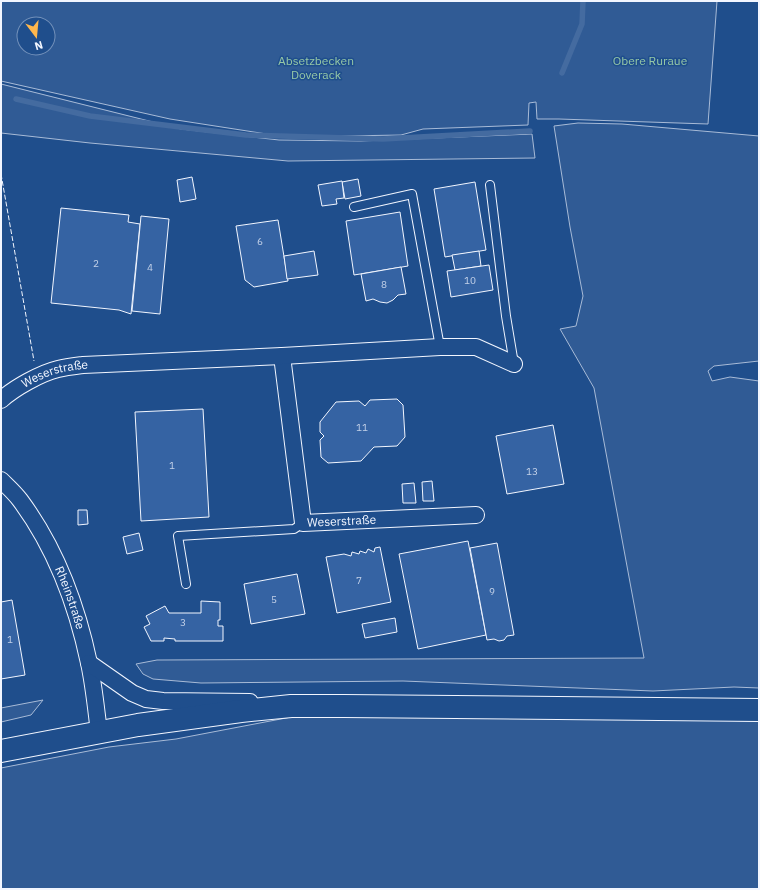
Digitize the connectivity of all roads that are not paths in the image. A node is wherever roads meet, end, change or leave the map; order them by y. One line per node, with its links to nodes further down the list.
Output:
1 (490, 185): 5 (lane)
2 (354, 207): 3 (lane)
3 (440, 347): 4 (street, Weserstraße); 5 (street, Weserstraße)
4 (282, 356): 6 (street, Weserstraße); 9 (street, Weserstraße)
5 (514, 364)
6 (1, 400)
7 (1, 480): 11 (street, Rheinstraße)
8 (476, 515): 9 (street, Weserstraße)
9 (303, 523): 10 (lane)
10 (186, 584)
11 (89, 663): 12 (street); 14 (street, Rheinstraße)
12 (291, 706): 13 (main road); 14 (main road)
13 (759, 710)
14 (99, 732): 15 (main road)
15 (1, 752)

